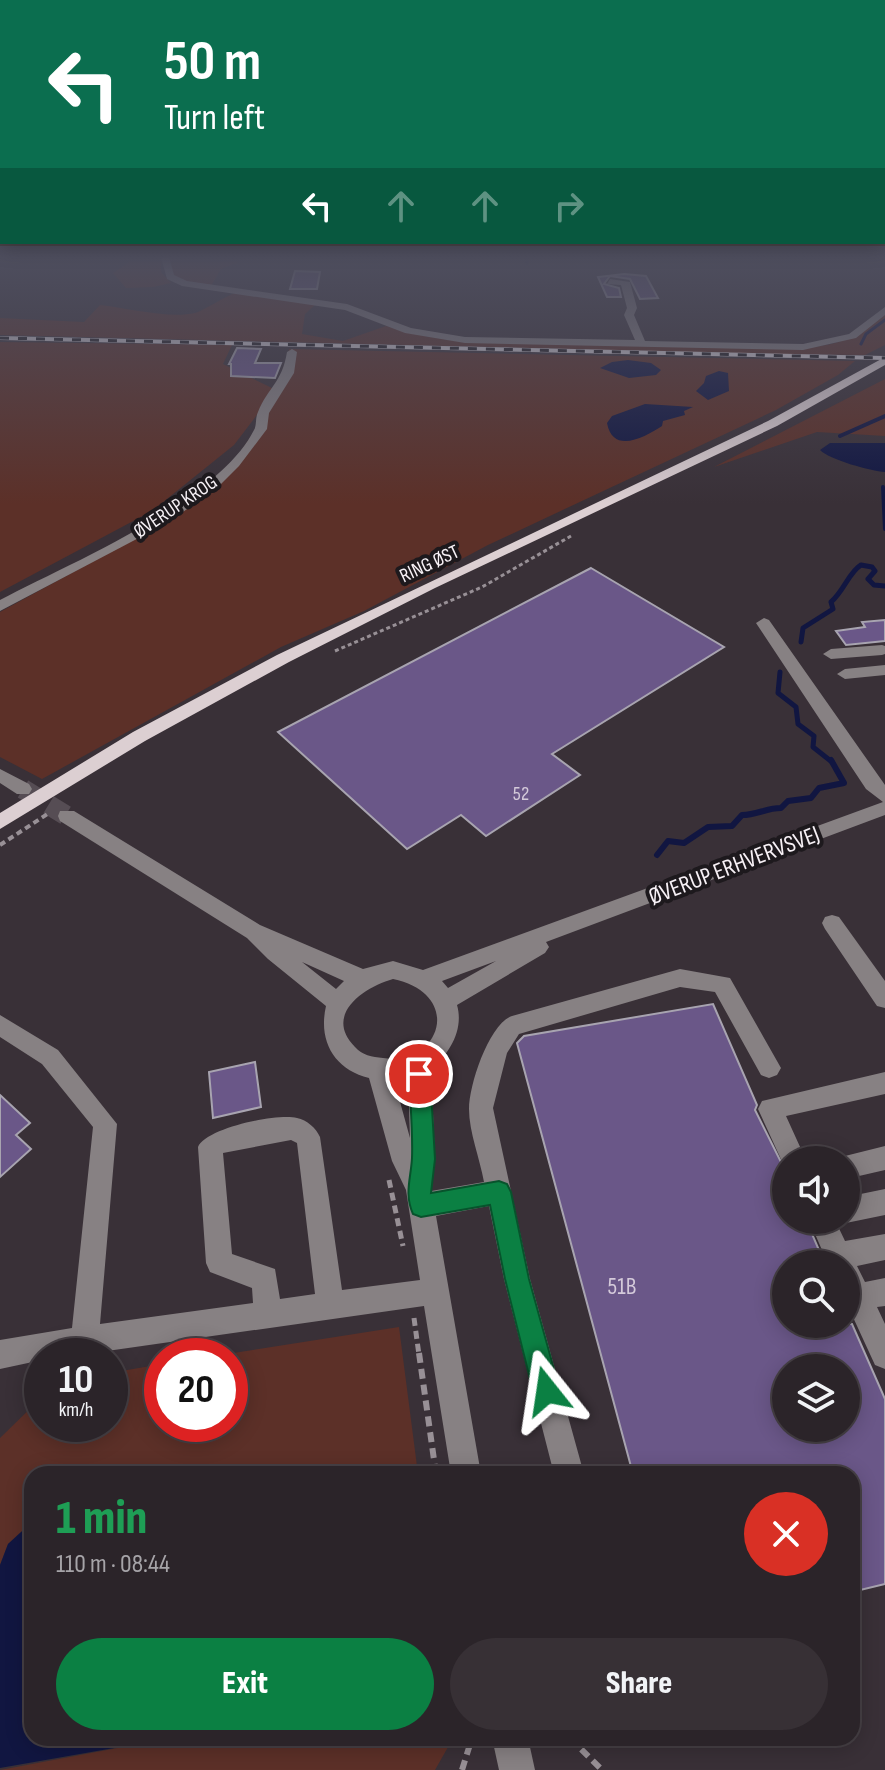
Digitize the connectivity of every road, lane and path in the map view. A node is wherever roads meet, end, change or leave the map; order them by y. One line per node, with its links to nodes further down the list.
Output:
1 (472, 340): 4 (street)
2 (640, 340): 4 (street)
3 (840, 340): 4 (street)
4 (642, 345)
5 (292, 352): 7 (street, ØVERUP KROG)
6 (885, 360): 20 (main road, RING ØST)
7 (0, 606)
8 (764, 623): 17 (street)
9 (352, 644): 11 (path)
10 (884, 651): 12 (street)
11 (328, 654)
12 (831, 654)
13 (885, 670): 14 (street)
14 (845, 674)
15 (0, 775): 16 (street)
16 (23, 789)
17 (885, 796)
18 (885, 808): 22 (street, ØVERUP ERHVERVSVEJ)
19 (60, 814): 21 (path); 24 (street)
20 (0, 822)
21 (0, 845)
22 (583, 921): 27 (street, ØVERUP ERHVERVSVEJ); 29 (street, ØVERUP ERHVERVSVEJ)
23 (832, 923): 25 (street)
24 (253, 931): 26 (street); 30 (street)
25 (876, 970): 28 (street)
26 (360, 978): 27 (street); 30 (street)
27 (425, 978): 29 (street)
28 (885, 999)
29 (445, 1001): 32 (street)
30 (337, 1003): 34 (street)
31 (0, 1025): 49 (street)
32 (419, 1063): 34 (street); 40 (street)
33 (769, 1068): 39 (street)
34 (379, 1070): 40 (street)
35 (885, 1083): 36 (street)
36 (787, 1146)
37 (885, 1158): 38 (street)
38 (860, 1164)
39 (499, 1192): 40 (street); 55 (street)
40 (420, 1196): 45 (street)
41 (885, 1202): 42 (street)
42 (860, 1207)
43 (885, 1247): 44 (street)
44 (860, 1257)
45 (435, 1291): 47 (street); 54 (street)
46 (871, 1295): 51 (street)
47 (330, 1305): 48 (street); 48 (street)
48 (267, 1314): 50 (street)
49 (85, 1338)
50 (99, 1338)
51 (883, 1348)
52 (24, 1349): 53 (street)
53 (0, 1355)
54 (465, 1466)
55 (567, 1466)
56 (470, 1746): 59 (path)
57 (512, 1746): 60 (street)
58 (578, 1746): 61 (path)
59 (462, 1770)
60 (517, 1770)
61 (602, 1770)

